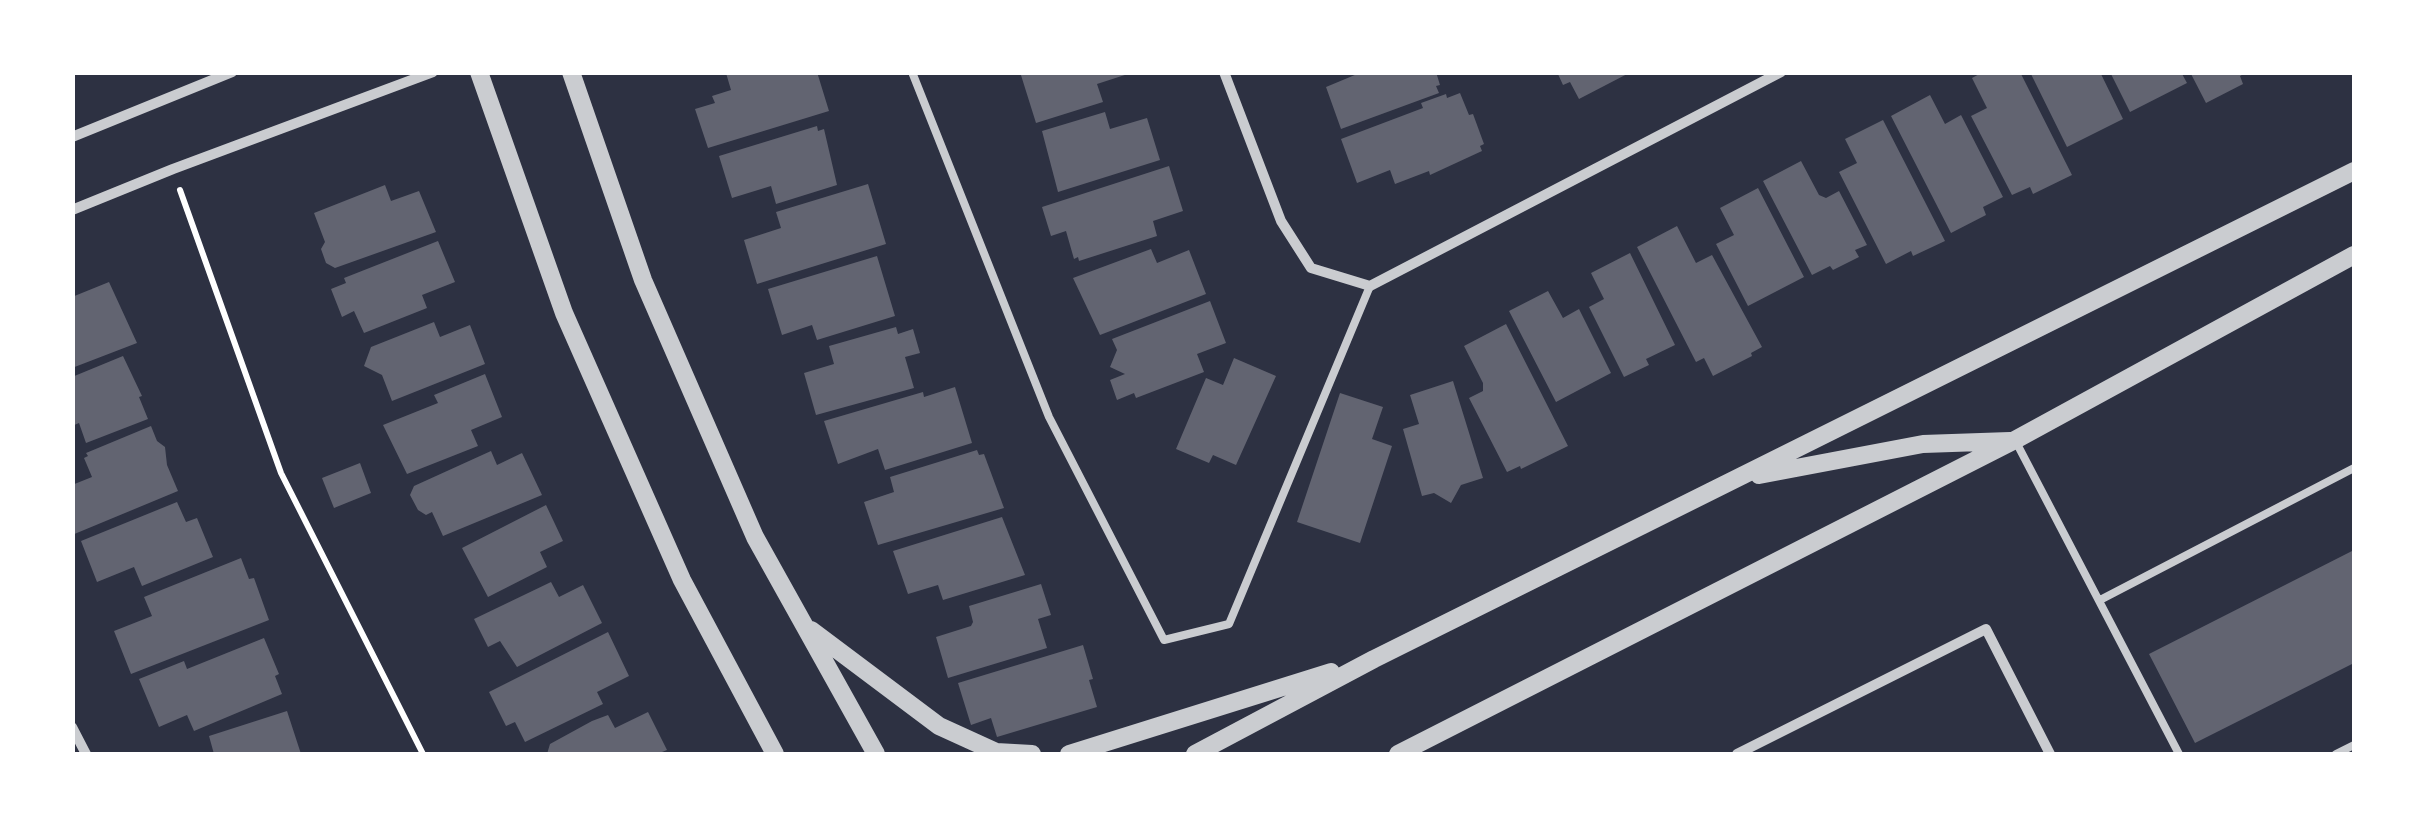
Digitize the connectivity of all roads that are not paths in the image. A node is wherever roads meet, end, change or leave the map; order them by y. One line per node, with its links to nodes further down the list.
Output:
1 (232, 72): 8 (street)
2 (433, 72): 10 (street)
3 (479, 72): 22 (street)
4 (571, 72): 17 (street)
5 (912, 72): 12 (lane)
6 (1224, 72): 12 (street)
7 (1781, 72): 12 (street)
8 (72, 136)
9 (2354, 171): 15 (street)
10 (72, 210)
11 (2354, 255): 13 (street)
12 (1370, 286)
13 (2015, 440): 15 (street); 16 (lane); 27 (street)
14 (2354, 468): 16 (lane)
15 (1738, 479): 18 (street)
16 (2100, 600): 30 (lane)
17 (806, 626): 23 (street); 24 (street)
18 (1374, 659): 25 (street); 26 (street)
19 (72, 728): 21 (street)
20 (2354, 745): 31 (lane)
21 (86, 754)
22 (775, 754)
23 (876, 754)
24 (1032, 754)
25 (1069, 754)
26 (1195, 754)
27 (1398, 754)
28 (1737, 754): 29 (street)
29 (2050, 754)
30 (2179, 754)
31 (2336, 754)

